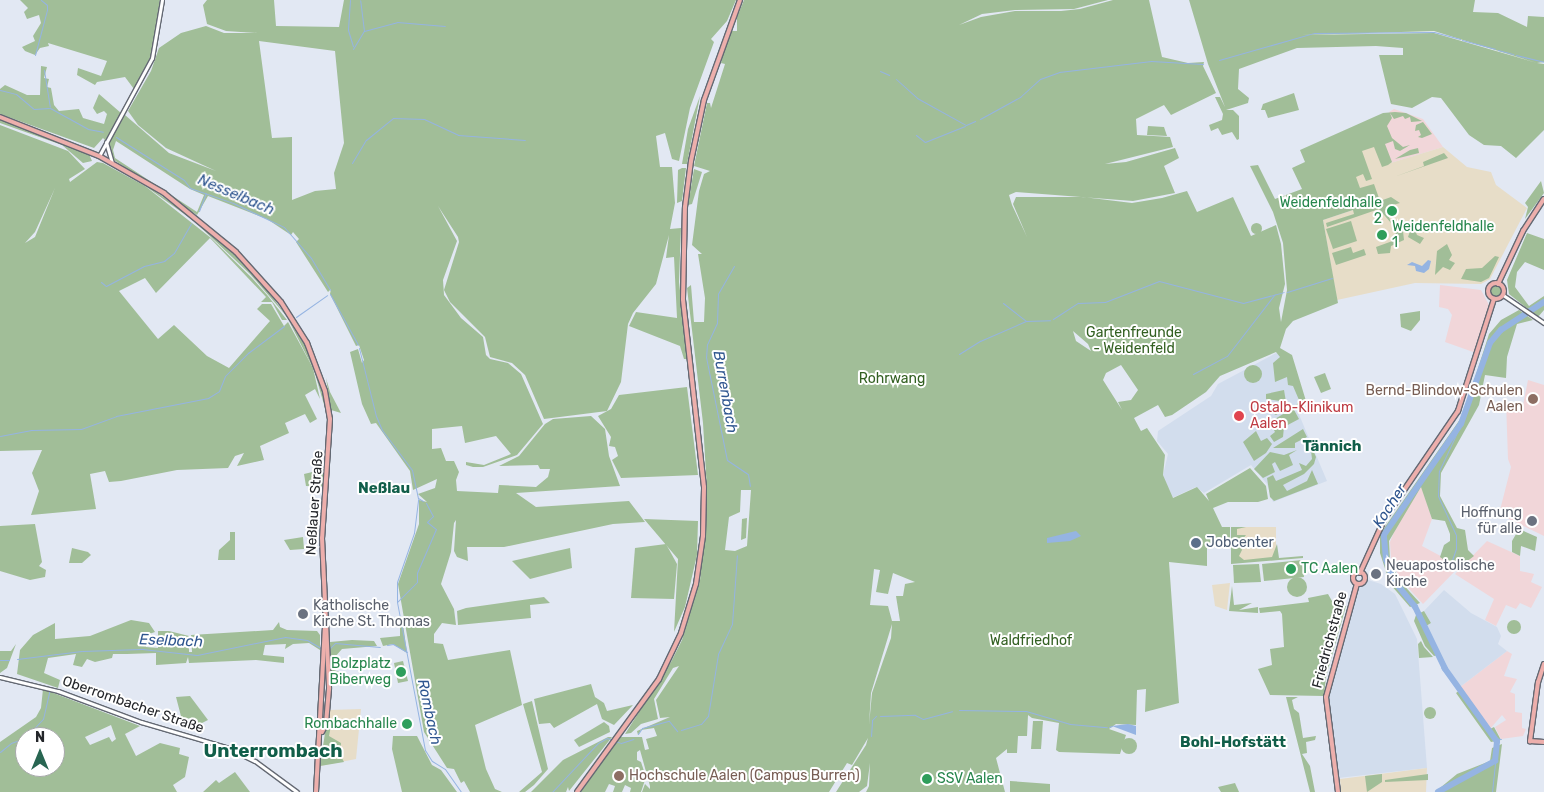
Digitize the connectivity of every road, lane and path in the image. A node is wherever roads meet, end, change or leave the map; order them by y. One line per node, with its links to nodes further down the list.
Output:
1 (162, 0): 4 (street)
2 (740, 0): 19 (main road)
3 (0, 117): 5 (main road, Neßlauer Straße)
4 (106, 141): 5 (street); 6 (street)
5 (99, 156): 6 (main road, Neßlauer Straße)
6 (112, 163): 18 (main road, Neßlauer Straße)
7 (1544, 199): 8 (main road)
8 (1498, 284): 9 (main road); 10 (main road)
9 (1503, 295): 10 (main road); 11 (street)
10 (1494, 299): 12 (main road, Friedrichstraße)
11 (1544, 323)
12 (1360, 572): 13 (main road, Friedrichstraße); 13 (main road, Friedrichstraße)
13 (1357, 584): 20 (main road, Friedrichstraße)
14 (1544, 664): 16 (main road)
15 (0, 677): 17 (street, Oberrombacher Straße)
16 (1544, 742)
17 (297, 792)
18 (316, 792)
19 (578, 792)
20 (1338, 792)

